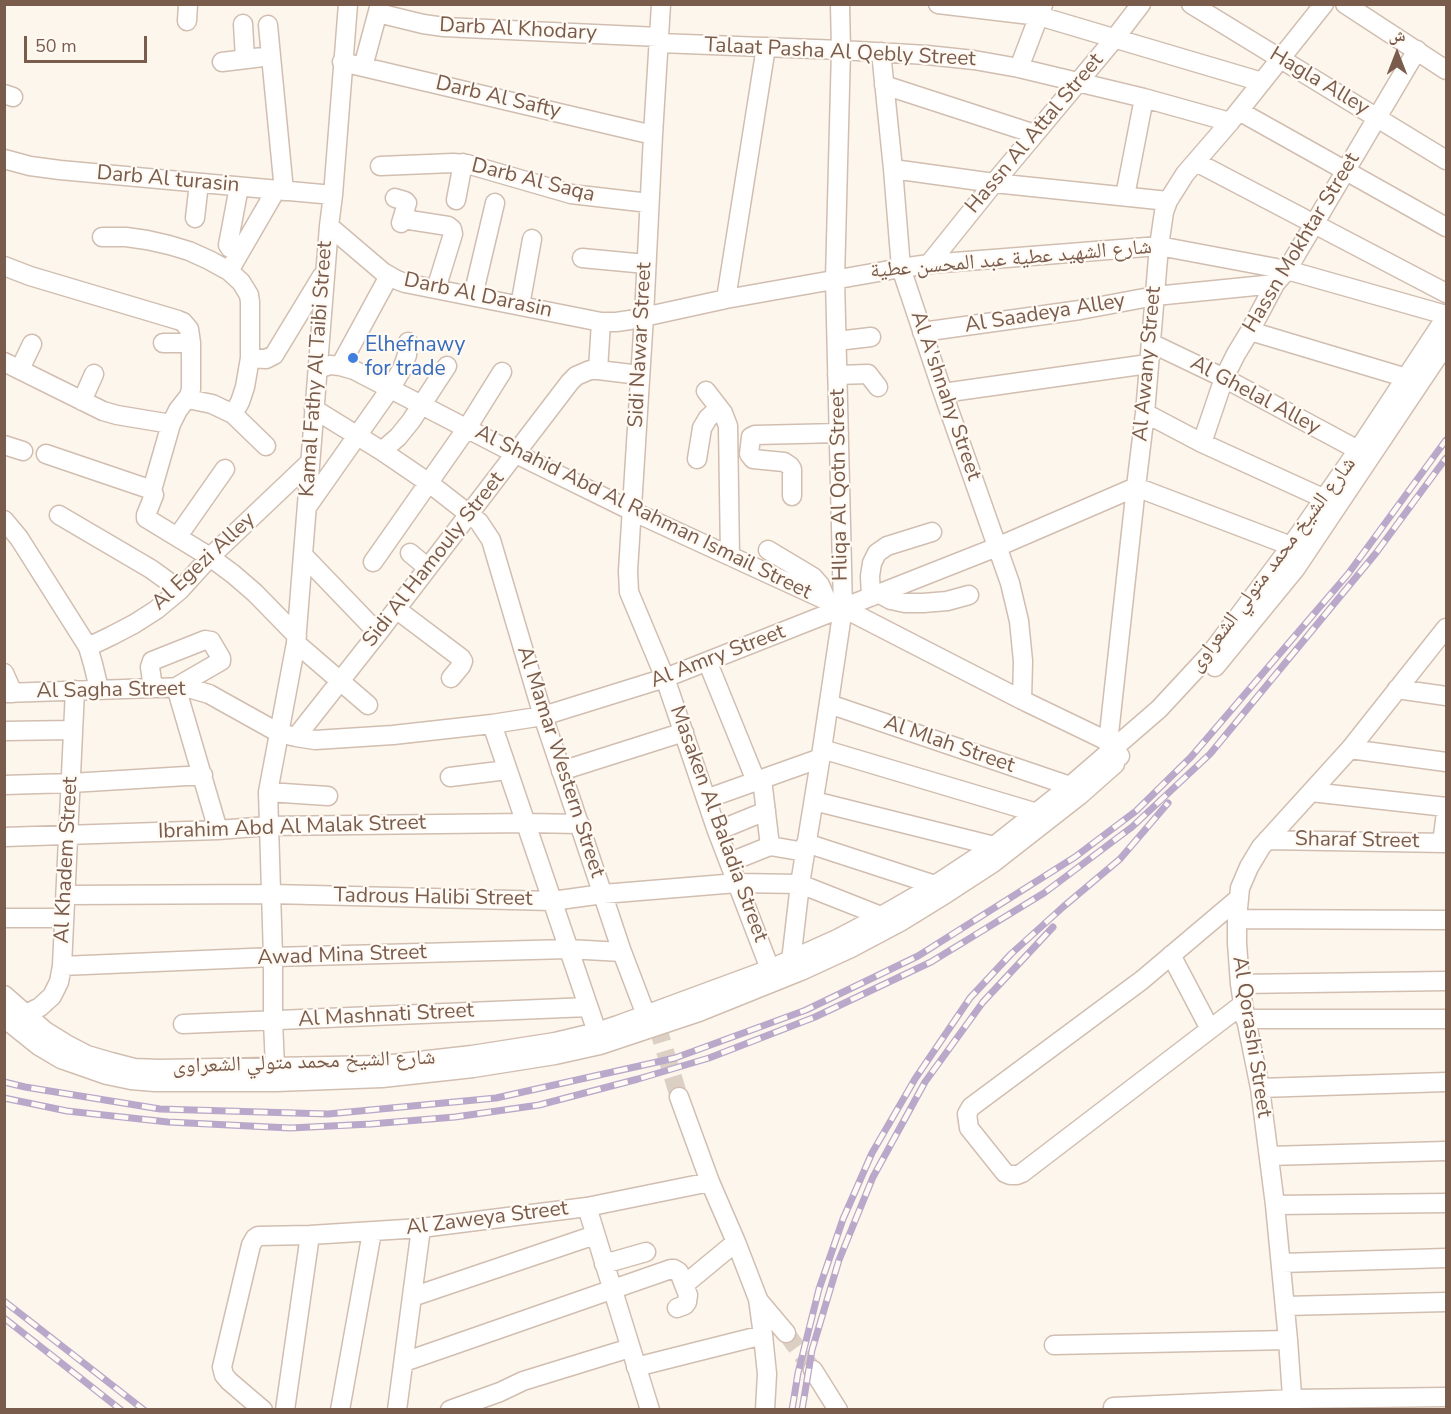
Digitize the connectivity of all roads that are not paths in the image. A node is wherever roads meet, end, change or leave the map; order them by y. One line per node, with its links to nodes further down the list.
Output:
1 (348, 4): 24 (street, Kamal Fathy Al Taibi Street)
2 (661, 4): 15 (street, Sidi Nawar Street)
3 (840, 4): 17 (street, Hliqa Al Qotn Street)
4 (938, 4): 9 (street)
5 (1141, 4): 14 (street, Hassn Al Attal Street)
6 (1191, 4): 22 (street, Hagla Alley)
7 (1324, 4): 22 (street, Al Awany Street)
8 (1345, 4): 18 (street)
9 (993, 8): 11 (street)
10 (379, 9): 15 (street, Darb Al Khodary); 25 (street)
11 (1041, 10): 14 (street); 26 (street)
12 (243, 24): 21 (street)
13 (268, 25): 20 (street)
14 (1115, 39): 28 (street); 29 (street, Hassn Al Attal Street)
15 (659, 40): 16 (street, Talaat Pasha Al Qebly Street); 35 (street, Sidi Nawar Street)
16 (766, 47): 17 (street, Talaat Pasha Al Qebly Street); 77 (street)
17 (841, 50): 19 (street, Talaat Pasha Al Qebly Street); 71 (street, Hliqa Al Qotn Street)
18 (1417, 50): 27 (street); 33 (street, Hassn Mokhtar Street)
19 (881, 52): 26 (street, Talaat Pasha Al Qebly Street); 30 (street, Al A'shnahy Street)
20 (271, 56): 21 (street); 46 (street)
21 (245, 59): 23 (street)
22 (1280, 59): 28 (street, Al Awany Street); 33 (street, Hagla Alley)
23 (222, 62)
24 (342, 62): 25 (street, Darb Al Safty); 47 (street, Kamal Fathy Al Taibi Street)
25 (363, 67): 35 (street, Darb Al Safty)
26 (1019, 68): 29 (street, Talaat Pasha Al Qebly Street)
27 (1446, 70)
28 (1262, 81): 32 (street, Al Awany Street)
29 (1078, 82): 31 (street, Talaat Pasha Al Qebly Street); 34 (street, Hassn Al Attal Street)
30 (884, 85): 34 (street); 41 (street, Al A'shnahy Street)
31 (1144, 98): 32 (street, Talaat Pasha Al Qebly Street); 48 (street)
32 (1234, 116): 38 (street, Al Awany Street); 42 (street, Talaat Pasha Al Qebly Street)
33 (1377, 118): 37 (street, Hagla Alley); 42 (street, Hassn Mokhtar Street)
34 (1035, 134): 44 (street, Hassn Al Attal Street)
35 (653, 135): 53 (street, Sidi Nawar Street)
36 (4, 159): 43 (street, Darb Al turasin)
37 (1446, 160)
38 (1196, 162): 51 (street, Al Awany Street); 55 (street)
39 (463, 163): 40 (street, Darb Al Saqa); 50 (street); 53 (street, Darb Al Saqa)
40 (380, 166)
41 (893, 169): 44 (street); 66 (street, Al A'shnahy Street)
42 (1346, 170): 55 (street, Hassn Mokhtar Street); 57 (street, Talaat Pasha Al Qebly Street)
43 (199, 183): 45 (street, Darb Al turasin); 54 (street)
44 (994, 183): 48 (street); 64 (street, Hassn Al Attal Street)
45 (239, 187): 46 (street, Darb Al turasin); 61 (street)
46 (280, 190): 47 (street, Darb Al turasin); 61 (street)
47 (333, 195): 56 (street, Kamal Fathy Al Taibi Street)
48 (1125, 196): 51 (street)
49 (395, 198): 73 (street)
50 (456, 200)
51 (1168, 201): 60 (street, Al Awany Street)
52 (495, 203): 75 (street)
53 (649, 203): 63 (street, Sidi Nawar Street)
54 (195, 218)
55 (1314, 224): 67 (street, Hassn Mokhtar Street); 74 (street)
56 (329, 226): 69 (street, Kamal Fathy Al Taibi Street); 70 (street, Darb Al Darasin)
57 (1446, 227)
58 (102, 237): 68 (street)
59 (532, 239): 78 (street)
60 (1159, 246): 64 (street, شارع الشهيد عطية عبد المحسن عطية); 67 (street, شارع الشهيد عطية عبد المحسن عطية); 76 (street, Al Awany Street)
61 (240, 253): 68 (street)
62 (582, 258): 63 (street)
63 (646, 264): 79 (street, Sidi Nawar Street)
64 (930, 264): 66 (street, شارع الشهيد عطية عبد المحسن عطية)
65 (4, 266): 88 (street)
66 (901, 268): 71 (street, شارع الشهيد عطية عبد المحسن عطية); 82 (street, Al A'shnahy Street)
67 (1287, 270): 72 (street, Hassn Mokhtar Street); 80 (street, شارع الشهيد عطية عبد المحسن عطية)
68 (229, 271): 92 (street)
69 (325, 271): 92 (street); 97 (street, Kamal Fathy Al Taibi Street)
70 (389, 276): 73 (street, Darb Al Darasin); 95 (street)
71 (835, 279): 77 (street, شارع الشهيد عطية عبد المحسن عطية); 85 (street, Hliqa Al Qotn Street)
72 (1275, 284): 76 (street, Al Saadeya Alley); 83 (street, Hassn Mokhtar Street)
73 (436, 289): 75 (street, Darb Al Darasin)
74 (1446, 294)
75 (473, 296): 78 (street, Darb Al Darasin)
76 (1155, 296): 82 (street, Al Saadeya Alley); 89 (street, Al Awany Street)
77 (726, 299): 79 (street, شارع الشهيد عطية عبد المحسن عطية)
78 (520, 306): 81 (street, Darb Al Darasin)
79 (644, 316): 81 (street, Darb Al Darasin); 101 (street, Sidi Nawar Street)
80 (1446, 316): 104 (street, شارع الشيخ محمد متولي الشعراوى)
81 (601, 322): 98 (street)
82 (922, 332): 108 (street, Al A'shnahy Street)
83 (1250, 332): 103 (street, Hassn Mokhtar Street); 104 (street)
84 (871, 337): 85 (street)
85 (837, 341): 102 (street, Hliqa Al Qotn Street)
86 (408, 342): 106 (street)
87 (163, 343): 88 (street)
88 (191, 343): 109 (street)
89 (1151, 343): 93 (street, Al Awany Street); 103 (street, Al Ghelal Alley)
90 (32, 344): 94 (street)
91 (1446, 344): 183 (street, شارع الشيخ محمد متولي الشعراوى)
92 (250, 358): 115 (street)
93 (1148, 363): 108 (street); 114 (street, Al Awany Street)
94 (12, 365): 110 (street)
95 (340, 366): 97 (street, Al Shahid Abd Al Rahman Ismail Street); 106 (street, Al Shahid Abd Al Rahman Ismail Street)
96 (447, 366): 111 (street)
97 (318, 369): 113 (street, Kamal Fathy Al Taibi Street)
98 (598, 370): 101 (street); 127 (street, Sidi Al Hamouly Street)
99 (502, 372): 117 (street)
100 (94, 374): 110 (street)
101 (640, 375): 137 (street, Sidi Nawar Street)
102 (837, 375): 105 (street); 118 (street, Hliqa Al Qotn Street)
103 (1224, 378): 120 (street, Hassn Mokhtar Street); 123 (street, Al Ghelal Alley)
104 (1407, 378): 123 (street, شارع الشيخ محمد متولي الشعراوى)
105 (878, 387)
106 (390, 389): 111 (street, Al Shahid Abd Al Rahman Ismail Street); 119 (street)
107 (706, 392): 112 (street)
108 (943, 393): 144 (street, Al A'shnahy Street)
109 (188, 399): 115 (street); 116 (street)
110 (82, 401): 116 (street)
111 (422, 405): 117 (street, Al Shahid Abd Al Rahman Ismail Street); 125 (street)
112 (719, 408): 128 (street); 148 (street)
113 (314, 409): 119 (street, Al Mamar Western Street); 129 (street, Kamal Fathy Al Taibi Street)
114 (1145, 413): 120 (street); 132 (street, Al Awany Street)
115 (233, 414): 122 (street)
116 (171, 424): 133 (street)
117 (467, 428): 127 (street, Al Shahid Abd Al Rahman Ismail Street); 131 (street)
118 (839, 433): 134 (street); 155 (street, Hliqa Al Qotn Street)
119 (358, 436): 125 (street, Al Mamar Western Street); 136 (street)
120 (1202, 443): 135 (street)
121 (4, 445): 124 (street)
122 (266, 446)
123 (1359, 450): 135 (street, شارع الشيخ محمد متولي الشعراوى)
124 (22, 451)
125 (382, 451): 131 (street, Al Mamar Western Street)
126 (46, 454): 133 (street)
127 (516, 454): 137 (street, Al Shahid Abd Al Rahman Ismail Street); 139 (street, Sidi Al Hamouly Street)
128 (697, 459)
129 (310, 462): 136 (street, Kamal Fathy Al Taibi Street); 149 (street, Al Egezi Alley)
130 (225, 469): 142 (street)
131 (429, 483): 139 (street, Al Mamar Western Street); 150 (street)
132 (1136, 487): 143 (street); 144 (street, Al Amry Street); 183 (street, Al Awany Street)
133 (152, 490): 142 (street)
134 (792, 496)
135 (1325, 499): 143 (street, شارع الشيخ محمد متولي الشعراوى)
136 (307, 507): 147 (street, Kamal Fathy Al Taibi Street)
137 (632, 511): 148 (street, Al Shahid Abd Al Rahman Ismail Street); 164 (street, Sidi Nawar Street)
138 (59, 514): 152 (street)
139 (470, 514): 151 (street, Sidi Al Hamouly Street); 176 (street, Al Mamar Western Street)
140 (4, 520): 160 (street)
141 (932, 532): 154 (street)
142 (178, 536): 149 (street)
143 (1291, 546): 183 (street, شارع الشيخ محمد متولي الشعراوى)
144 (997, 547): 154 (street, Al Amry Street); 173 (street, Al A'shnahy Street)
145 (768, 550): 155 (street)
146 (410, 553): 151 (street)
147 (303, 555): 157 (street); 159 (street, Kamal Fathy Al Taibi Street)
148 (730, 556): 155 (street, Al Shahid Abd Al Rahman Ismail Street)
149 (210, 557): 152 (street, Al Egezi Alley); 159 (street)
150 (373, 562)
151 (428, 568): 156 (street, Sidi Al Hamouly Street)
152 (180, 590): 160 (street, Al Egezi Alley)
153 (969, 595): 154 (street)
154 (876, 596): 155 (street, Al Amry Street)
155 (835, 605): 161 (street, Al Amry Street); 173 (street, Al Shahid Abd Al Rahman Ismail Street); 174 (street, Hliqa Al Qotn Street)
156 (396, 609): 157 (street, Sidi Al Hamouly Street); 163 (street)
157 (378, 633): 165 (street, Sidi Al Hamouly Street)
158 (1444, 635): 169 (street, Al Qorashi Street)
159 (296, 640): 165 (street); 181 (street, Kamal Fathy Al Taibi Street)
160 (88, 647): 168 (street)
161 (708, 663): 164 (street, Al Amry Street); 190 (street)
162 (4, 672): 171 (street)
163 (451, 678)
164 (665, 678): 176 (street, Al Amry Street); 180 (street, Masaken Al Baladia Street)
165 (340, 681): 175 (street); 181 (street, Sidi Al Hamouly Street)
166 (176, 687): 167 (street, Al Sagha Street); 167 (street); 181 (street, Al Sagha Street); 188 (street)
167 (153, 688): 168 (street, Al Sagha Street)
168 (99, 689): 170 (street, Al Sagha Street)
169 (1397, 689): 172 (street); 182 (street, Al Qorashi Street)
170 (75, 690): 171 (street, Al Sagha Street); 178 (street, Al Khadem Street)
171 (9, 693)
172 (1446, 696)
173 (1022, 700): 183 (street, Al Shahid Abd Al Rahman Ismail Street)
174 (829, 704): 184 (street, Hliqa Al Qotn Street); 193 (street, Al Mlah Street)
175 (368, 705)
176 (543, 716): 177 (street, Al Amry Street); 187 (street, Al Mamar Western Street)
177 (492, 724): 181 (street, Al Amry Street); 186 (street)
178 (73, 730): 179 (street); 191 (street, Al Khadem Street)
179 (4, 731)
180 (684, 732): 187 (street); 197 (street, Masaken Al Baladia Street)
181 (287, 735): 194 (street, Kamal Fathy Al Taibi Street)
182 (1350, 748): 185 (street); 195 (street, Al Qorashi Street)
183 (1115, 750): 193 (street, شارع الشيخ محمد متولي الشعراوى); 243 (street, شارع الشيخ محمد متولي الشعراوى)
184 (822, 754): 190 (street); 198 (street, Hliqa Al Qotn Street); 201 (street)
185 (1446, 762)
186 (507, 770): 189 (street); 203 (street)
187 (561, 771): 204 (street, Al Mamar Western Street)
188 (203, 776): 191 (street); 206 (street)
189 (450, 777)
190 (759, 780): 197 (street); 200 (street)
191 (72, 783): 192 (street); 208 (street, Al Khadem Street)
192 (4, 785)
193 (1070, 786): 201 (street, شارع الشيخ محمد متولي الشعراوى)
194 (268, 792): 196 (street); 205 (street, Kamal Fathy Al Taibi Street)
195 (1311, 792): 199 (street); 210 (street, Al Qorashi Street)
196 (328, 796)
197 (706, 799): 207 (street, Masaken Al Baladia Street)
198 (814, 801): 213 (street); 214 (street, Hliqa Al Qotn Street)
199 (1446, 807)
200 (766, 810): 207 (street); 212 (street)
201 (1037, 813): 213 (street, شارع الشيخ محمد متولي الشعراوى)
202 (1446, 813): 211 (street)
203 (526, 823): 204 (street, Ibrahim Abd Al Malak Street); 205 (street, Ibrahim Abd Al Malak Street); 223 (street)
204 (580, 825): 220 (street, Al Mamar Western Street)
205 (268, 826): 206 (street, Ibrahim Abd Al Malak Street); 219 (street, Kamal Fathy Al Taibi Street)
206 (218, 830): 208 (street, Ibrahim Abd Al Malak Street)
207 (717, 831): 215 (street, Masaken Al Baladia Street)
208 (68, 835): 209 (street, Ibrahim Abd Al Malak Street); 221 (street, Al Khadem Street)
209 (4, 837)
210 (1267, 840): 211 (street, Sharaf Street); 222 (street, Al Qorashi Street)
211 (1444, 843)
212 (770, 846): 214 (street); 215 (street)
213 (994, 846): 218 (street, شارع الشيخ محمد متولي الشعراوى)
214 (806, 848): 217 (street, Hliqa Al Qotn Street); 218 (street)
215 (730, 862): 216 (street, Masaken Al Baladia Street)
216 (737, 883): 217 (street, Tadrous Halibi Street); 220 (street, Tadrous Halibi Street); 235 (street, Masaken Al Baladia Street)
217 (800, 884): 224 (street); 233 (street, Hliqa Al Qotn Street)
218 (935, 885): 224 (street, شارع الشيخ محمد متولي الشعراوى)
219 (272, 894): 221 (street, Tadrous Halibi Street); 223 (street, Tadrous Halibi Street); 232 (street, Kamal Fathy Al Taibi Street)
220 (603, 894): 223 (street, Tadrous Halibi Street); 230 (street, Al Mamar Western Street)
221 (66, 895): 226 (street, Al Khadem Street)
222 (1239, 898): 227 (street, Al Qorashi Street); 231 (street)
223 (552, 901): 229 (street)
224 (881, 916): 233 (street, شارع الشيخ محمد متولي الشعراوى)
225 (4, 918): 226 (street)
226 (64, 918): 234 (street, Al Khadem Street)
227 (1237, 919): 228 (street); 237 (street, Al Qorashi Street)
228 (1446, 920)
229 (568, 949): 230 (street, Awad Mina Street); 232 (street, Awad Mina Street); 239 (street)
230 (622, 952): 242 (street, Al Mamar Western Street)
231 (1171, 956): 247 (street); 247 (street)
232 (273, 957): 234 (street, Awad Mina Street); 245 (street, Kamal Fathy Al Taibi Street)
233 (791, 961): 235 (street, شارع الشيخ محمد متولي الشعراوى)
234 (62, 966): 241 (street, Al Khadem Street)
235 (771, 969): 242 (street, شارع الشيخ محمد متولي الشعراوى)
236 (1446, 981): 237 (street)
237 (1240, 984): 240 (street, Al Qorashi Street)
238 (4, 995): 241 (street, شارع الشيخ محمد متولي الشعراوى)
239 (588, 1007): 245 (street, Al Mashnati Street); 248 (street)
240 (1244, 1012): 244 (street); 247 (street); 251 (street, Al Qorashi Street)
241 (26, 1014): 243 (street); 249 (street, شارع الشيخ محمد متولي الشعراوى)
242 (646, 1015): 248 (street, شارع الشيخ محمد متولي الشعراوى)
243 (4, 1018)
244 (1446, 1019)
245 (273, 1021): 246 (street, Al Mashnati Street); 249 (street, Kamal Fathy Al Taibi Street)
246 (183, 1024)
247 (1210, 1029)
248 (597, 1032): 249 (street, شارع الشيخ محمد متولي الشعراوى)
249 (274, 1067)
250 (1446, 1082): 251 (street)
251 (1260, 1088): 254 (street, Al Qorashi Street)
252 (679, 1097): 255 (street)
253 (1446, 1151): 254 (street)
254 (1269, 1156): 257 (street, Al Qorashi Street)
255 (710, 1182): 258 (street, Al Zaweya Street); 263 (street)
256 (1446, 1203): 257 (street)
257 (1275, 1205): 266 (street, Al Qorashi Street)
258 (587, 1207): 259 (street, Al Zaweya Street); 262 (street)
259 (420, 1228): 260 (street, Al Zaweya Street); 270 (street)
260 (372, 1232): 261 (street, Al Zaweya Street); 288 (street)
261 (310, 1235): 286 (street, Al Zaweya Street); 287 (street)
262 (595, 1235): 267 (street); 270 (street)
263 (736, 1242): 268 (street); 271 (street)
264 (646, 1252): 267 (street)
265 (1446, 1258): 266 (street)
266 (1282, 1263): 273 (street, Al Qorashi Street)
267 (604, 1264): 269 (street)
268 (684, 1285): 269 (street); 274 (street)
269 (611, 1290): 279 (street); 280 (street)
270 (412, 1297): 280 (street)
271 (758, 1299): 275 (street); 276 (street)
272 (1446, 1302): 273 (street)
273 (1285, 1306): 277 (street, Al Qorashi Street)
274 (676, 1308)
275 (786, 1333)
276 (763, 1335): 281 (street); 292 (street)
277 (1288, 1340): 278 (street); 284 (street, Al Qorashi Street)
278 (1054, 1345)
279 (630, 1348): 281 (street); 290 (street)
280 (404, 1362): 289 (street)
281 (636, 1367): 291 (street)
282 (813, 1370): 293 (street)
283 (1446, 1397): 284 (street)
284 (1293, 1404): 285 (street)
285 (1113, 1407)
286 (263, 1410)
287 (285, 1410)
288 (340, 1410)
289 (398, 1410)
290 (450, 1410)
291 (650, 1410)
292 (765, 1410)
293 (838, 1410)

